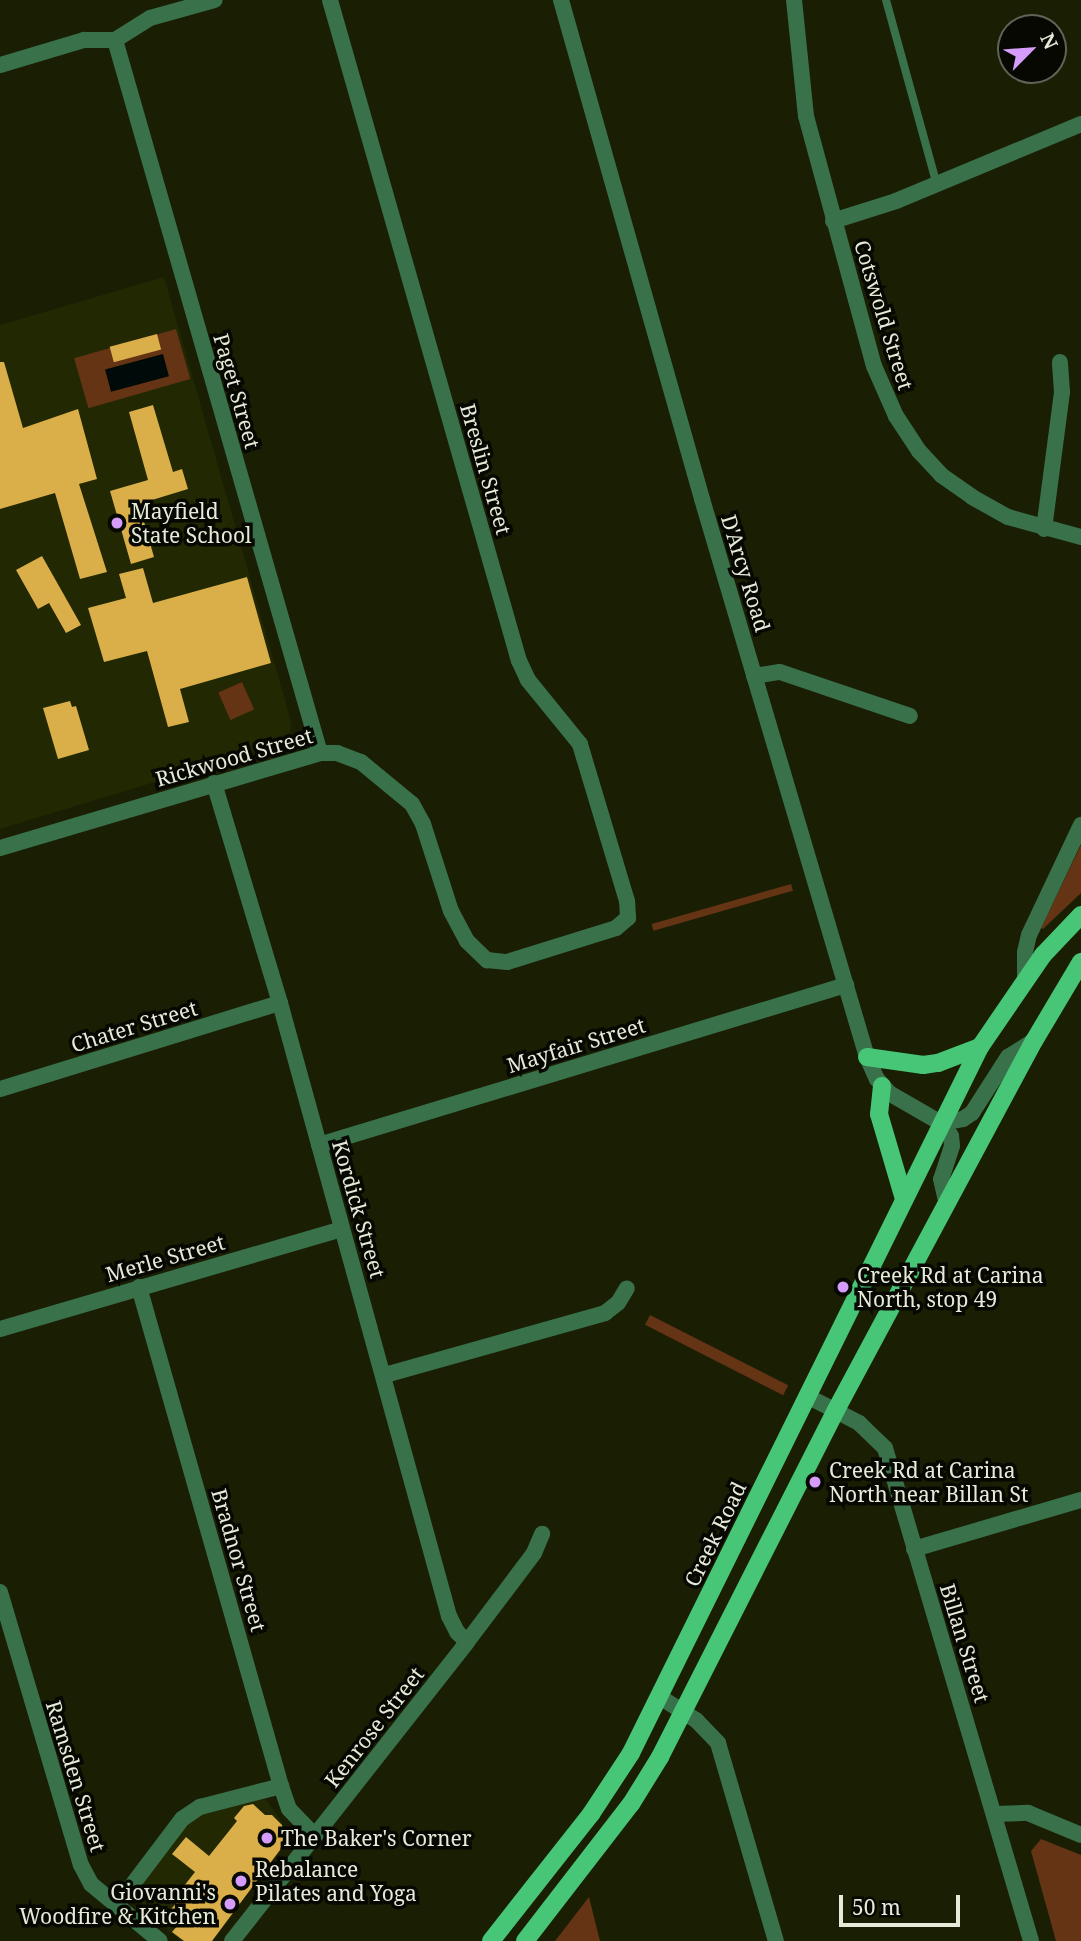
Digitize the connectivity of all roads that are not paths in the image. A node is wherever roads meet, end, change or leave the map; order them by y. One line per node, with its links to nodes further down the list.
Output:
1 (215, 0): 6 (street)
2 (330, 0): 21 (street, Breslin Street)
3 (561, 0): 14 (street, D'Arcy Road)
4 (794, 0): 10 (street, Cotswold Street)
5 (886, 0): 9 (lane)
6 (115, 40): 7 (street); 16 (street, Paget Street)
7 (0, 65)
8 (1081, 124): 9 (street)
9 (937, 185): 10 (street)
10 (833, 220): 12 (street, Cotswold Street)
11 (1060, 362): 12 (street)
12 (1044, 529): 13 (street, Cotswold Street)
13 (1081, 537)
14 (754, 676): 15 (street); 24 (street, D'Arcy Road)
15 (910, 716)
16 (320, 753): 17 (street, Rickwood Street); 21 (street, Rickwood Street)
17 (214, 783): 19 (street, Rickwood Street); 25 (street, Kordick Street)
18 (1081, 825): 23 (street)
19 (0, 848)
20 (1081, 915): 23 (main road, Creek Road)
21 (616, 928)
22 (1081, 962): 26 (main road)
23 (1025, 979): 27 (main road, Creek Road)
24 (846, 985): 28 (street, D'Arcy Road); 32 (street, Mayfair Street)
25 (280, 1003): 30 (street, Chater Street); 32 (street, Kordick Street)
26 (1034, 1041): 31 (street); 34 (main road)
27 (980, 1047): 28 (main road); 31 (main road, Creek Road)
28 (867, 1056): 29 (street, D'Arcy Road)
29 (882, 1086): 31 (street, D'Arcy Road); 33 (main road)
30 (0, 1089)
31 (942, 1123): 33 (main road, Creek Road); 34 (street)
32 (319, 1145): 35 (street, Kordick Street)
33 (904, 1199): 40 (main road, Creek Road)
34 (947, 1204): 41 (main road)
35 (342, 1229): 36 (street, Merle Street); 39 (street, Kordick Street)
36 (139, 1287): 38 (street, Merle Street); 49 (street, Bradnor Street)
37 (627, 1287): 39 (street)
38 (0, 1329)
39 (385, 1375): 46 (street, Kordick Street)
40 (807, 1396): 41 (street, Billan Street); 47 (main road, Creek Road)
41 (836, 1410): 44 (street, Billan Street); 48 (main road)
42 (1081, 1500): 44 (street)
43 (542, 1534): 46 (street, Kenrose Street)
44 (914, 1549): 50 (street, Billan Street)
45 (0, 1592): 53 (street, Ramsden Street)
46 (467, 1642): 52 (street, Kenrose Street)
47 (660, 1696): 48 (street); 56 (main road, Creek Road)
48 (683, 1711): 57 (main road); 58 (street)
49 (281, 1786): 52 (street, Bradnor Street); 53 (street)
50 (995, 1814): 51 (street); 59 (street, Billan Street)
51 (1081, 1835)
52 (315, 1836): 55 (street, Kenrose Street)
53 (117, 1905): 54 (street, Ramsden Street)
54 (160, 1941)
55 (232, 1941)
56 (491, 1941)
57 (525, 1941)
58 (776, 1941)
59 (1031, 1941)

